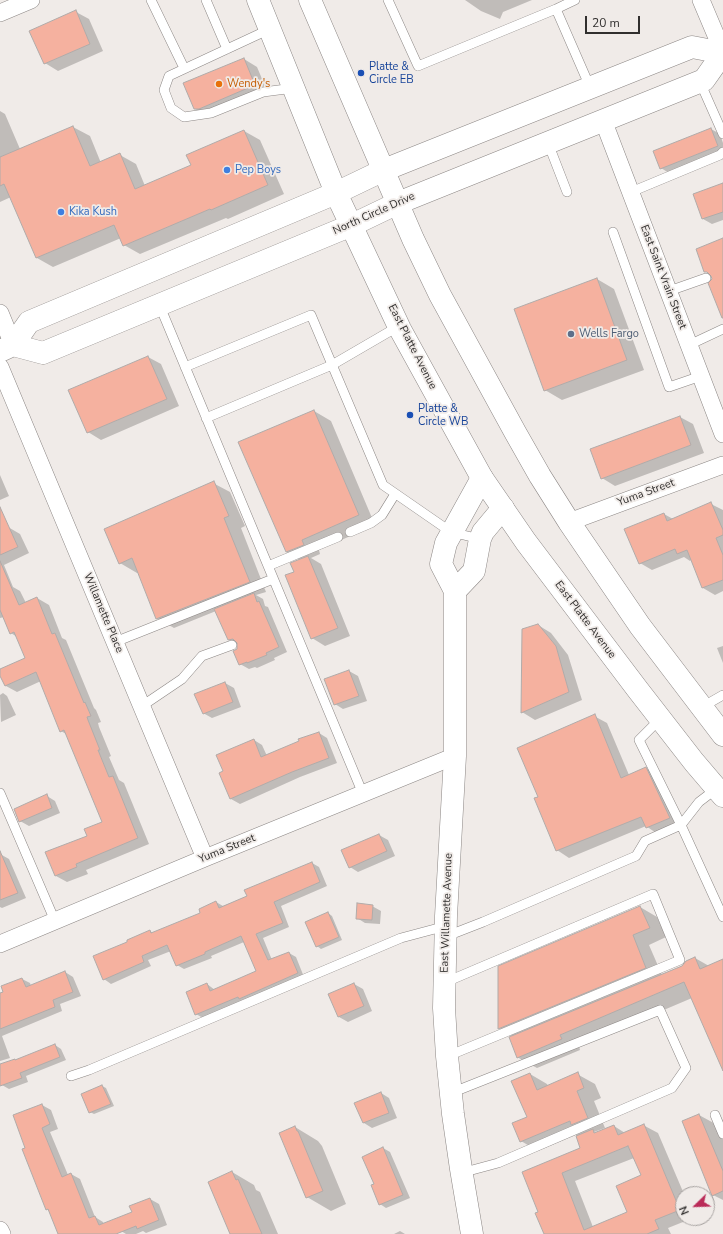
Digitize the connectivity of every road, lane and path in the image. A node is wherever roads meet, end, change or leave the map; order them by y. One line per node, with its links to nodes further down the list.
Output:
1 (151, 0): 14 (lane)
2 (206, 0): 12 (lane)
3 (258, 0): 11 (main road, East Platte Avenue)
4 (310, 0): 22 (main road)
5 (388, 0): 9 (lane)
6 (575, 0): 9 (lane)
7 (701, 0): 13 (street)
8 (27, 1): 10 (street)
9 (556, 9): 16 (lane)
10 (0, 13)
11 (270, 29): 12 (lane); 17 (main road, East Platte Avenue)
12 (227, 49): 14 (lane)
13 (723, 53): 15 (main road, North Circle Drive); 16 (main road)
14 (184, 68): 17 (lane)
15 (700, 82): 18 (main road, North Circle Drive); 19 (lane)
16 (590, 87): 22 (main road)
17 (294, 88): 25 (main road, East Platte Avenue)
18 (604, 120): 20 (main road, North Circle Drive); 24 (street, East Saint Vrain Street)
19 (723, 134)
20 (548, 142): 23 (lane); 26 (main road, North Circle Drive)
21 (723, 152): 24 (lane)
22 (384, 170): 25 (main road); 26 (main road)
23 (567, 192)
24 (631, 192): 30 (street, East Saint Vrain Street)
25 (336, 193): 27 (main road, East Platte Avenue); 36 (main road)
26 (398, 203): 27 (main road, North Circle Drive); 47 (main road)
27 (352, 225): 31 (main road, North Circle Drive); 33 (main road, East Platte Avenue)
28 (613, 232): 40 (lane)
29 (706, 278): 30 (lane)
30 (669, 291): 35 (street, East Saint Vrain Street)
31 (159, 304): 36 (main road, North Circle Drive); 39 (lane)
32 (0, 314): 36 (street)
33 (399, 326): 37 (lane); 44 (main road, East Platte Avenue)
34 (723, 330): 35 (lane)
35 (689, 345): 40 (street, East Saint Vrain Street)
36 (7, 348)
37 (332, 365): 39 (lane); 41 (lane); 45 (lane)
38 (0, 367): 55 (street, Willamette Place)
39 (185, 368): 41 (lane)
40 (701, 376): 42 (street, East Saint Vrain Street)
41 (206, 418): 52 (lane)
42 (723, 434)
43 (723, 465): 47 (street, Yuma Street)
44 (482, 478): 46 (main road, East Platte Avenue); 49 (main road, East Willamette Avenue)
45 (395, 494): 48 (lane); 49 (lane)
46 (503, 508): 51 (main road); 60 (main road, East Platte Avenue)
47 (569, 522): 59 (main road)
48 (350, 532)
49 (451, 532): 51 (lane); 54 (main road, East Willamette Avenue)
50 (338, 538): 52 (lane)
51 (480, 539): 54 (main road)
52 (268, 566): 53 (lane)
53 (273, 579): 55 (lane); 65 (lane)
54 (455, 591): 62 (main road, East Willamette Avenue)
55 (115, 642): 58 (street, Willamette Place)
56 (232, 645): 58 (lane)
57 (723, 695): 59 (lane)
58 (142, 706): 67 (street, Willamette Place)
59 (702, 708): 61 (main road)
60 (660, 720): 63 (main road, East Platte Avenue); 66 (lane)
61 (723, 735)
62 (455, 756): 65 (street, Yuma Street); 70 (main road, East Willamette Avenue)
63 (720, 792): 66 (lane)
64 (0, 793): 69 (lane)
65 (363, 794): 67 (street, Yuma Street)
66 (681, 825): 68 (lane); 70 (lane)
67 (205, 858): 69 (street, Yuma Street)
68 (723, 916)
69 (55, 921): 71 (street, Yuma Street)
70 (445, 931): 72 (main road, East Willamette Avenue); 74 (lane)
71 (0, 944)
72 (444, 982): 73 (main road, East Willamette Avenue); 73 (lane)
73 (447, 1056): 75 (main road, East Willamette Avenue)
74 (71, 1076)
75 (451, 1093): 78 (main road, East Willamette Avenue); 78 (lane)
76 (715, 1115): 77 (lane)
77 (723, 1134)
78 (461, 1172): 81 (main road, East Willamette Avenue)
79 (0, 1230): 80 (street)
80 (2, 1234)
81 (472, 1234)

